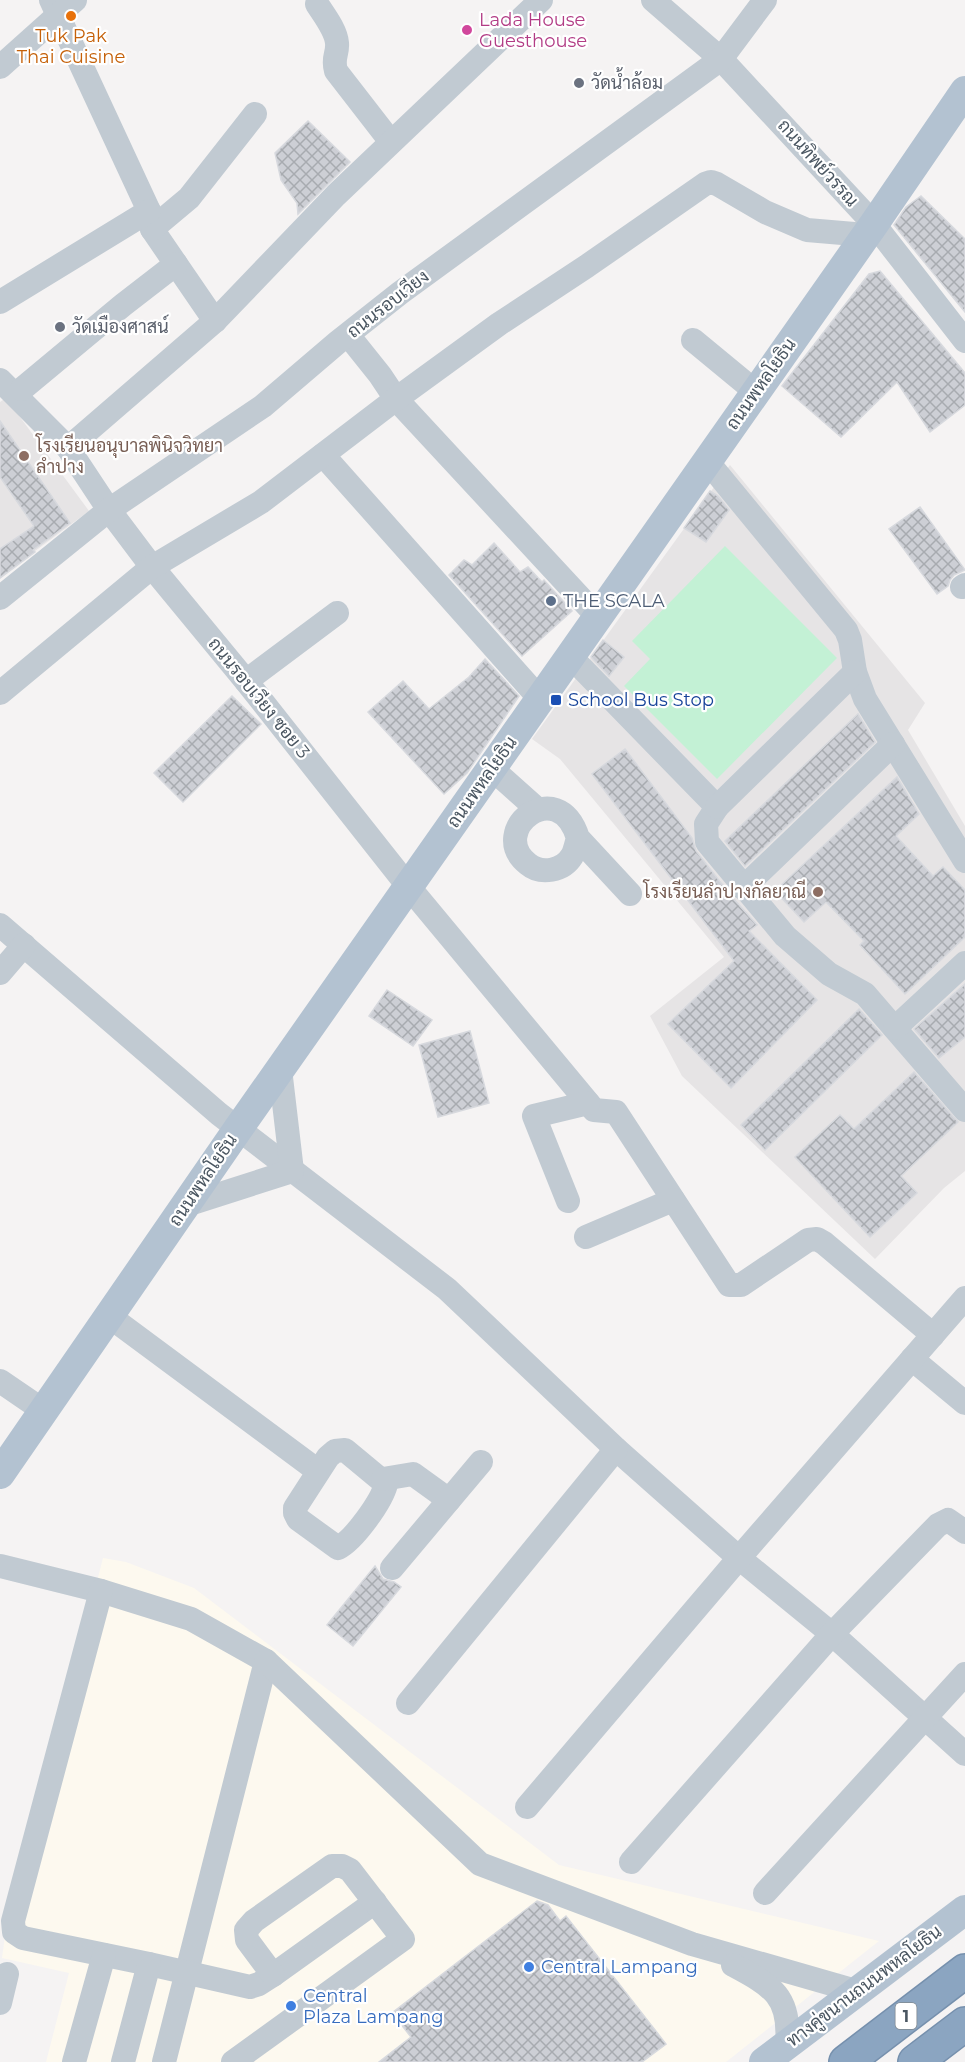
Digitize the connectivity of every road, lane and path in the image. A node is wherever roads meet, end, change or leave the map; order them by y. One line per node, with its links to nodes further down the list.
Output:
1 (541, 0): 10 (street)
2 (654, 0): 6 (street, ถนนทิพย์วรรณ)
3 (765, 0): 6 (street, ถนนรอบเวียง)
4 (61, 4): 7 (street); 11 (street)
5 (317, 4): 10 (street)
6 (721, 59): 12 (street, ถนนทิพย์วรรณ); 16 (street, ถนนรอบเวียง)
7 (0, 67)
8 (965, 91): 12 (main road, ถนนพหลโยธิน)
9 (255, 114): 11 (street)
10 (392, 142): 15 (street)
11 (150, 220): 13 (street); 14 (street)
12 (870, 230): 18 (street, ถนนทิพย์วรรณ); 21 (main road, ถนนพหลโยธิน); 22 (street)
13 (176, 264): 15 (street); 20 (street)
14 (0, 302)
15 (215, 321): 23 (street)
16 (348, 335): 22 (street); 26 (street, ถนนรอบเวียง)
17 (693, 340): 21 (street)
18 (965, 341)
19 (0, 380): 23 (street, ถนนรอบเวียง ซอย 3)
20 (22, 389)
21 (756, 392): 25 (main road, ถนนพหลโยธิน)
22 (396, 399): 24 (street); 30 (street)
23 (68, 448): 26 (street, ถนนรอบเวียง ซอย 3)
24 (322, 454): 27 (street); 35 (street)
25 (707, 461): 30 (main road, ถนนพหลโยธิน); 32 (street)
26 (110, 510): 27 (street, ถนนรอบเวียง ซอย 3); 28 (street, ถนนรอบเวียง)
27 (152, 567): 33 (street, ถนนรอบเวียง ซอย 3); 34 (street)
28 (0, 598)
29 (337, 614): 33 (street)
30 (598, 617): 31 (main road, ถนนพหลโยธิน)
31 (570, 656): 35 (main road, ถนนพหลโยธิน); 38 (street)
32 (855, 672): 36 (street); 38 (street)
33 (246, 681): 42 (street, ถนนรอบเวียง ซอย 3)
34 (0, 693)
35 (540, 699): 37 (main road, ถนนพหลโยธิน)
36 (893, 744): 41 (street); 43 (street)
37 (491, 768): 39 (street); 42 (main road, ถนนพหลโยธิน)
38 (717, 807): 43 (street)
39 (537, 809): 40 (street); 40 (street)
40 (578, 838): 44 (street)
41 (965, 861)
42 (408, 886): 50 (main road, ถนนพหลโยธิน); 51 (street, ถนนรอบเวียง ซอย 3)
43 (743, 888): 49 (street)
44 (630, 894)
45 (0, 925): 46 (street)
46 (24, 945): 48 (street); 53 (street)
47 (965, 963): 49 (street)
48 (0, 974)
49 (895, 1028): 52 (street)
50 (280, 1069): 53 (main road, ถนนพหลโยธิน); 54 (street)
51 (588, 1103): 55 (street); 56 (street)
52 (965, 1110)
53 (238, 1129): 54 (street); 57 (main road, ถนนพหลโยธิน)
54 (292, 1171): 57 (street); 66 (street)
55 (673, 1200): 58 (street); 61 (street)
56 (568, 1201)
57 (186, 1205): 60 (main road, ถนนพหลโยธิน)
58 (585, 1237)
59 (965, 1298): 61 (street)
60 (109, 1316): 65 (main road, ถนนพหลโยธิน); 68 (street)
61 (933, 1335): 62 (street)
62 (912, 1359): 64 (street); 73 (street)
63 (0, 1381): 65 (street)
64 (965, 1403)
65 (44, 1411): 69 (main road, ถนนพหลโยธิน)
66 (616, 1449): 73 (street); 80 (street)
67 (481, 1462): 71 (street)
68 (318, 1471): 70 (street); 70 (street)
69 (0, 1474)
70 (383, 1479): 71 (street)
71 (449, 1500): 75 (street)
72 (965, 1532): 77 (street)
73 (739, 1558): 77 (street); 83 (street)
74 (0, 1566): 76 (street)
75 (392, 1568)
76 (101, 1592): 78 (street); 89 (street)
77 (832, 1634): 81 (street); 84 (street)
78 (266, 1661): 88 (street); 92 (street)
79 (965, 1674): 81 (street)
80 (408, 1703)
81 (924, 1717): 82 (street); 85 (street)
82 (965, 1754)
83 (527, 1807)
84 (631, 1862)
85 (765, 1893)
86 (375, 1902): 94 (street); 94 (street); 102 (street)
87 (965, 1910): 95 (main road, ทางคู่ขนานถนนพหลโยธิน)
88 (692, 1944): 95 (street); 98 (street)
89 (104, 1955): 90 (street); 99 (street)
90 (149, 1964): 92 (street); 100 (street)
91 (965, 1971): 104 (highway, 1)
92 (188, 1973): 94 (street); 101 (street)
93 (7, 1974): 96 (street)
94 (273, 1975)
95 (856, 1991): 98 (main road, ทางคู่ขนานถนนพหลโยธิน)
96 (0, 2003)
97 (965, 2024): 105 (highway, 1)
98 (787, 2044): 103 (main road, ทางคู่ขนานถนนพหลโยธิน)
99 (74, 2062)
100 (123, 2062)
101 (164, 2062)
102 (233, 2062)
103 (764, 2062)
104 (846, 2062)
105 (915, 2062)

